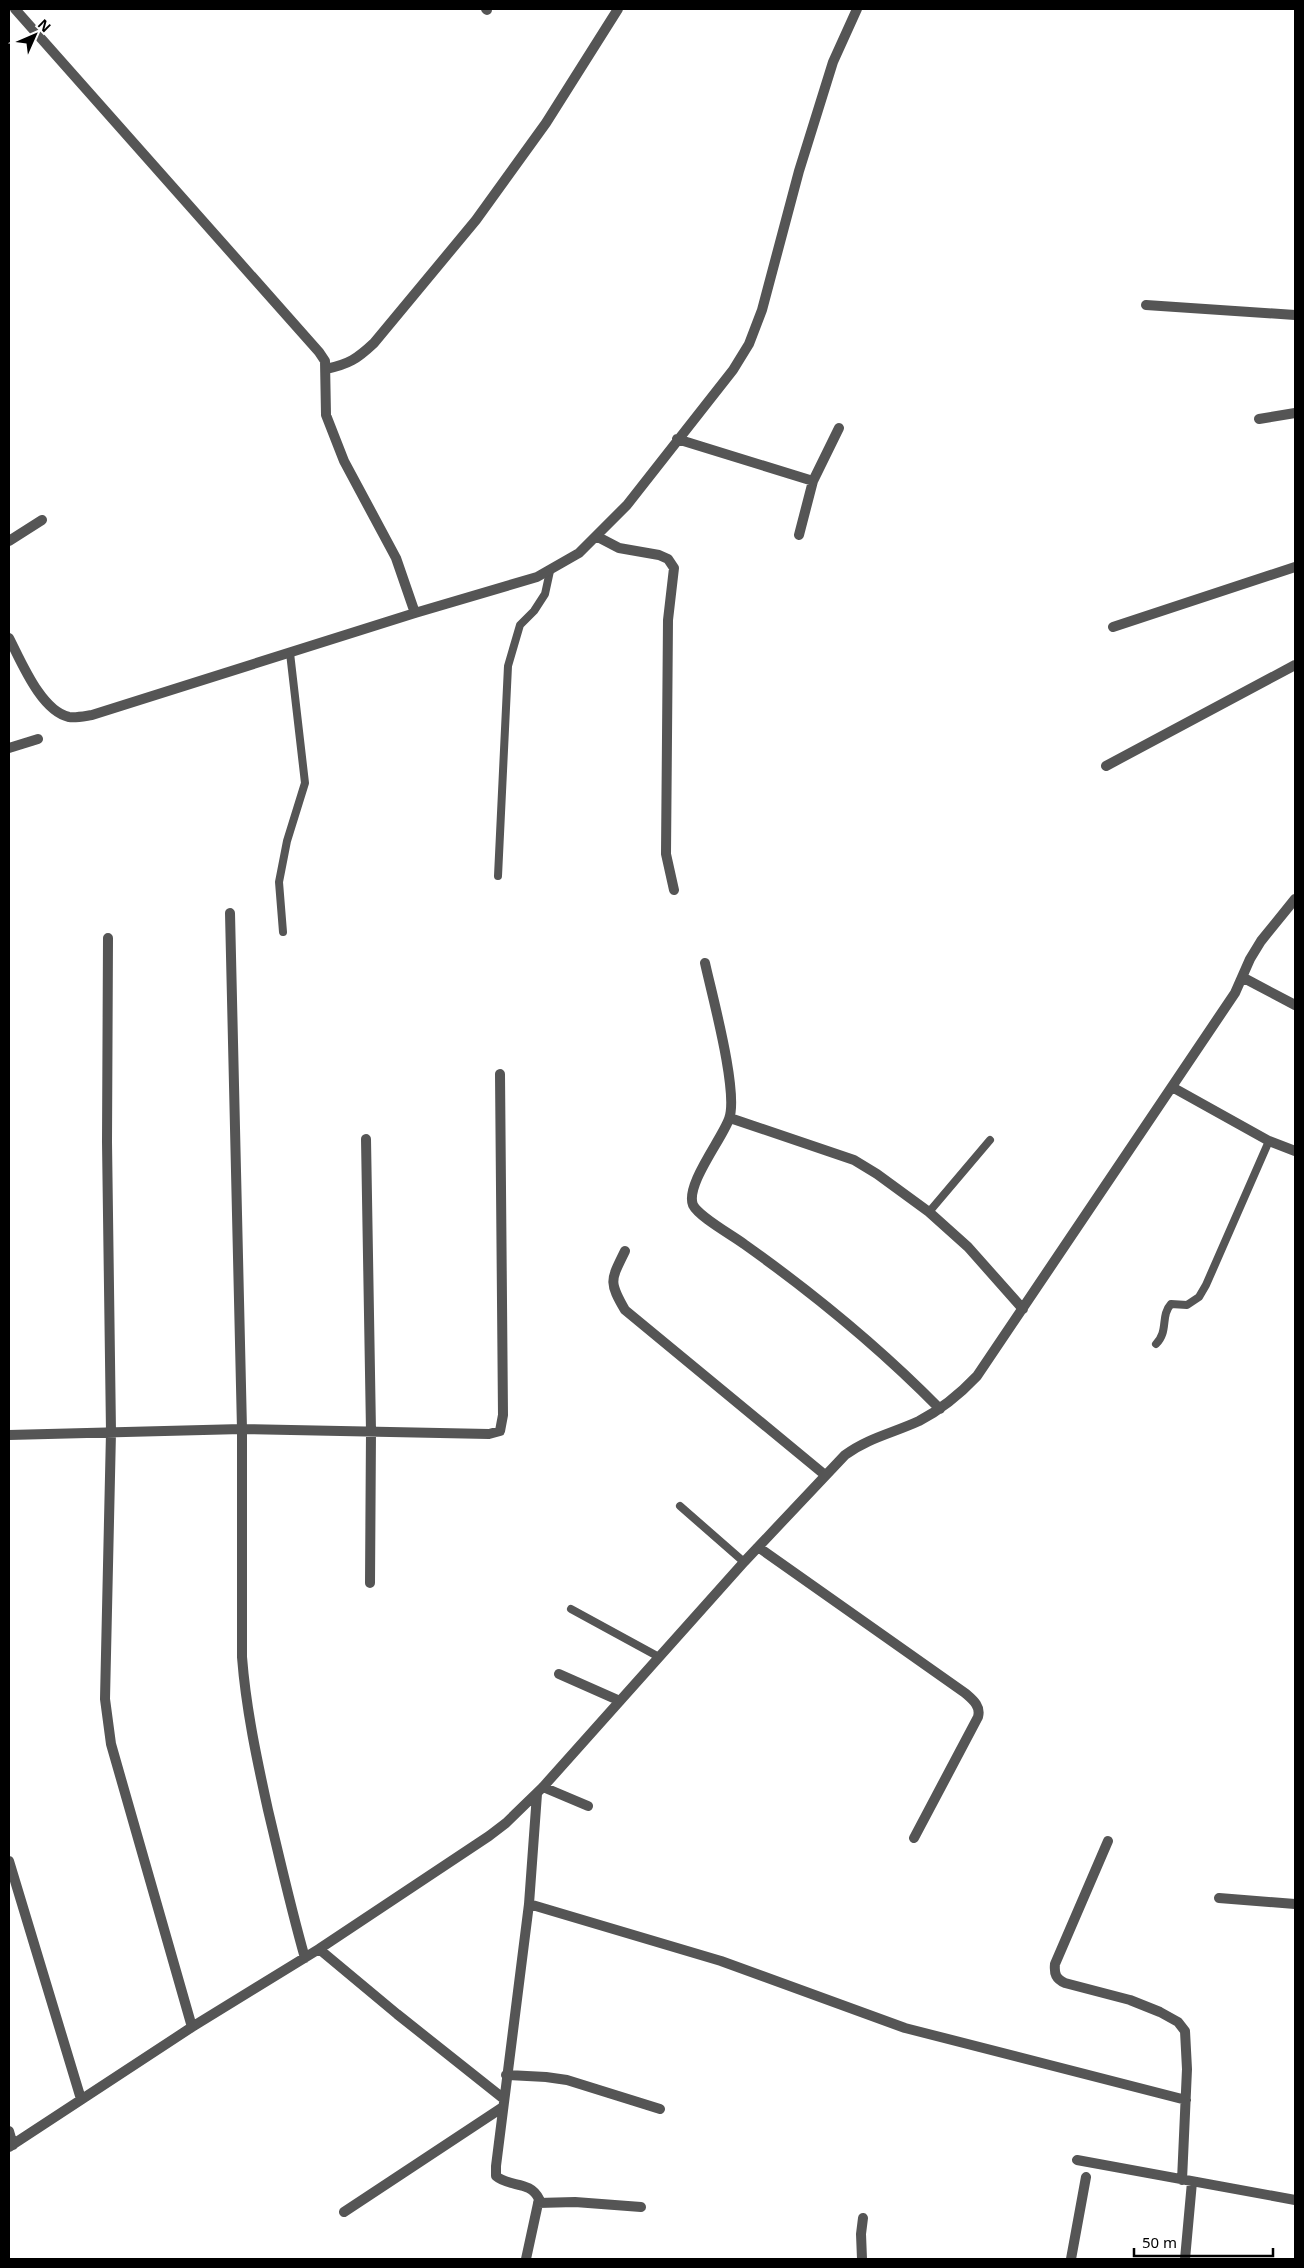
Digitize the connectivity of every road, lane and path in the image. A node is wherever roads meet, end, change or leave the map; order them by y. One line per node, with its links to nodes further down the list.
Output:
1 (15, 9): 6 (street)
2 (618, 9): 6 (street)
3 (857, 9): 10 (street)
4 (1146, 305): 5 (street)
5 (1295, 315)
6 (326, 369): 18 (street)
7 (1295, 413): 8 (street)
8 (1259, 419)
9 (839, 428): 11 (street)
10 (677, 439): 11 (street); 14 (street)
11 (813, 481): 13 (street)
12 (42, 520): 15 (street)
13 (798, 535)
14 (596, 536): 17 (street); 27 (street)
15 (9, 541)
16 (1295, 567): 19 (street)
17 (550, 571): 18 (street); 26 (lane)
18 (415, 613): 21 (street)
19 (1113, 627)
20 (9, 638): 21 (street)
21 (290, 653): 30 (lane)
22 (1295, 664): 25 (street)
23 (38, 739): 24 (street)
24 (9, 748)
25 (1106, 766)
26 (498, 876)
27 (674, 890)
28 (1295, 899): 33 (street)
29 (230, 913): 47 (street)
30 (283, 932)
31 (108, 938): 49 (street)
32 (706, 963): 37 (street)
33 (1242, 977): 34 (street); 36 (street)
34 (1295, 1005)
35 (500, 1074): 48 (street)
36 (1172, 1087): 40 (street); 44 (street)
37 (730, 1118): 42 (street); 46 (street)
38 (366, 1139): 48 (street)
39 (990, 1140): 42 (lane)
40 (1269, 1141): 41 (street); 45 (lane)
41 (1295, 1151)
42 (929, 1212): 44 (street)
43 (624, 1251): 51 (street)
44 (1023, 1309): 46 (street)
45 (1156, 1344)
46 (940, 1408): 51 (street)
47 (242, 1430): 48 (street); 49 (street); 69 (street)
48 (371, 1431): 55 (street)
49 (111, 1432): 50 (street); 70 (street)
50 (9, 1435)
51 (825, 1475): 53 (street)
52 (680, 1506): 54 (lane)
53 (758, 1547): 54 (street); 62 (street)
54 (744, 1562): 57 (street)
55 (370, 1583)
56 (571, 1609): 57 (lane)
57 (659, 1658): 59 (street)
58 (559, 1674): 59 (street)
59 (620, 1701): 60 (street)
60 (540, 1790): 61 (street); 66 (street); 68 (street)
61 (588, 1806)
62 (914, 1838)
63 (1108, 1841): 73 (street)
64 (9, 1861): 72 (street)
65 (1219, 1898): 67 (street)
66 (529, 1904): 71 (street); 73 (street)
67 (1295, 1904)
68 (319, 1949): 69 (street); 74 (street)
69 (305, 1958): 70 (street)
70 (192, 2027): 72 (street)
71 (506, 2075): 74 (street); 75 (street)
72 (81, 2099): 77 (street)
73 (1186, 2100): 80 (street)
74 (504, 2103): 82 (street); 84 (street)
75 (660, 2109)
76 (9, 2131): 77 (street)
77 (11, 2146)
78 (1077, 2160): 80 (street)
79 (1086, 2177): 88 (street)
80 (1187, 2181): 81 (street); 89 (street)
81 (1295, 2200)
82 (538, 2203): 83 (street); 86 (street)
83 (641, 2207)
84 (344, 2212)
85 (863, 2218): 87 (street)
86 (526, 2259)
87 (862, 2259)
88 (1071, 2259)
89 (1185, 2259)

